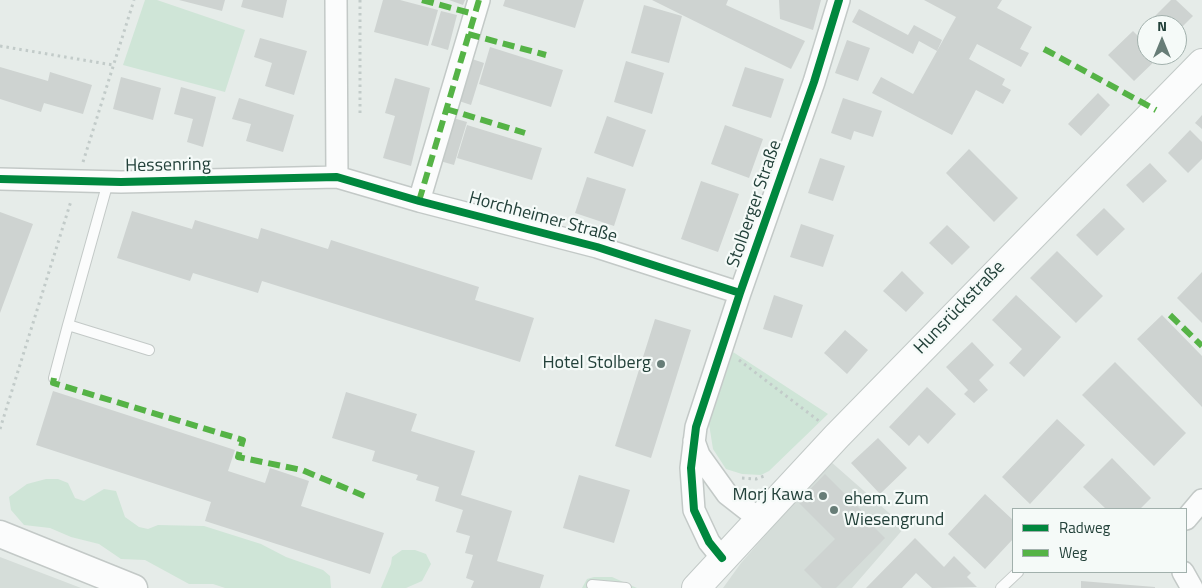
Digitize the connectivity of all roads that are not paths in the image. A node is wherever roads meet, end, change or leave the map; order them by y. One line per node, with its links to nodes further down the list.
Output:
1 (336, 0): 5 (street)
2 (479, 0): 8 (street)
3 (839, 0): 9 (street, Stolberger Straße)
4 (1202, 63): 16 (main road, Hunsrückstraße)
5 (337, 177): 7 (street, Hessenring); 8 (street, Horchheimer Straße)
6 (0, 179): 7 (street, Hessenring)
7 (108, 182): 10 (lane)
8 (419, 201): 9 (street, Horchheimer Straße)
9 (740, 293): 13 (street, Stolberger Straße)
10 (68, 324): 11 (lane); 12 (lane)
11 (149, 350)
12 (54, 378)
13 (693, 440): 16 (street); 18 (street, Stolberger Straße)
14 (1202, 500): 15 (street)
15 (1187, 518)
16 (758, 519): 18 (main road, Hunsrückstraße)
17 (0, 534): 22 (street)
18 (722, 558): 24 (main road)
19 (1017, 573): 25 (lane)
20 (1184, 573): 26 (street)
21 (592, 586): 23 (lane)
22 (134, 588)
23 (626, 588)
24 (696, 588)
25 (1001, 588)
26 (1192, 588)

